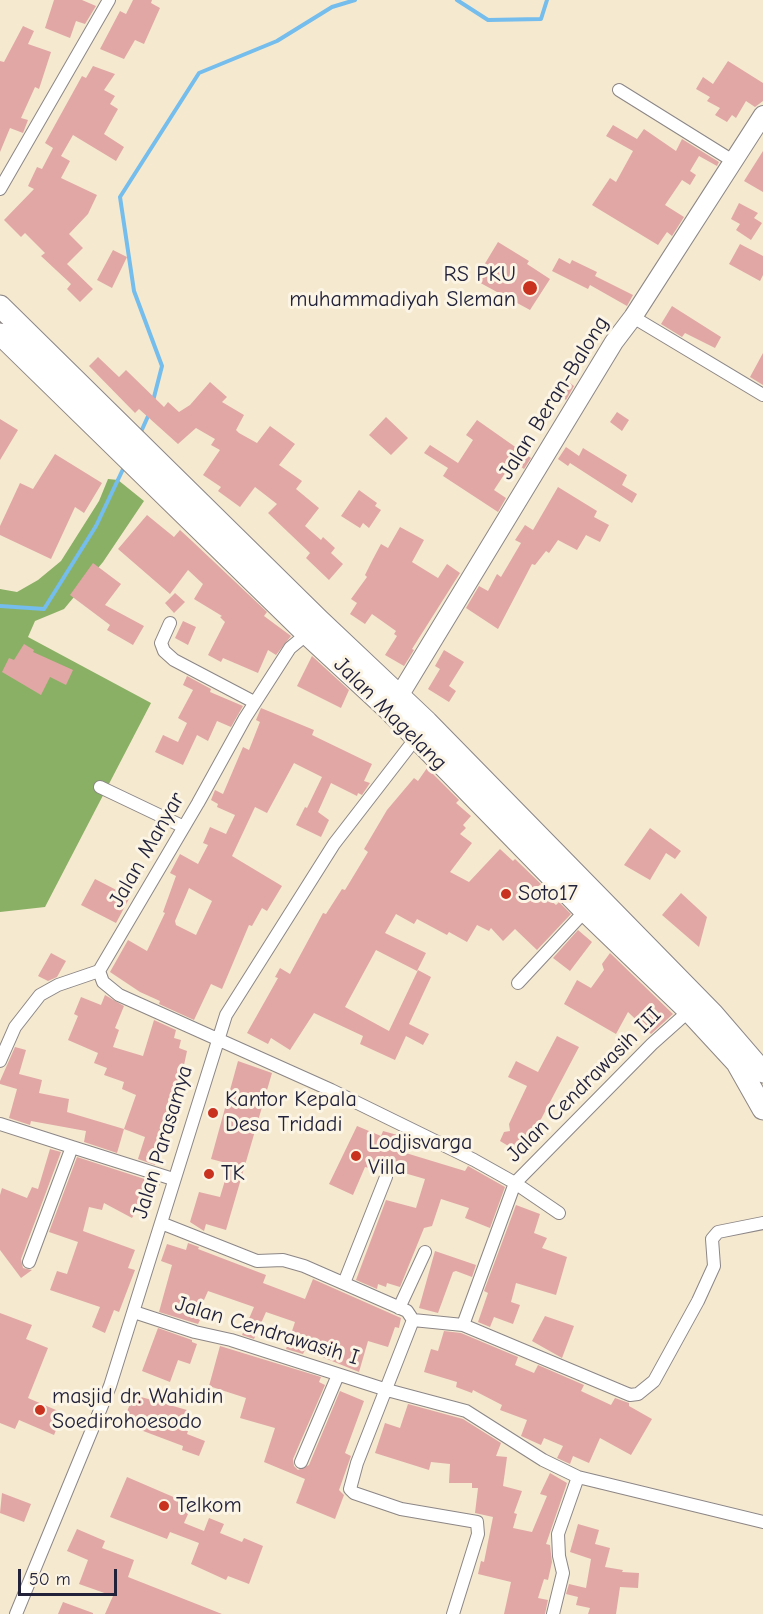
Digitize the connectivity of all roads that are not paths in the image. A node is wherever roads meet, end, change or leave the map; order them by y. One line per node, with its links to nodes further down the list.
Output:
1 (109, 0): 5 (street)
2 (619, 90): 4 (street)
3 (763, 115): 4 (main road, Jalan Beran-Balong)
4 (733, 161): 7 (main road, Jalan Beran-Balong)
5 (0, 189)
6 (0, 306): 13 (highway, Jalan Magelang)
7 (633, 316): 9 (street); 13 (main road, Jalan Beran-Balong)
8 (0, 334): 11 (highway, Jalan Magelang)
9 (763, 394)
10 (170, 623): 12 (street)
11 (307, 634): 12 (street, Jalan Manyar); 13 (highway, Jalan Magelang)
12 (254, 702): 16 (street, Jalan Manyar)
13 (393, 702): 14 (highway, Jalan Magelang)
14 (422, 731): 17 (highway, Jalan Magelang); 22 (street, Jalan Parasamya); 24 (highway, Jalan Magelang)
15 (100, 787): 16 (street)
16 (184, 827): 18 (street, Jalan Manyar)
17 (585, 911): 19 (street); 20 (highway, Jalan Magelang)
18 (99, 971): 21 (street); 22 (street)
19 (518, 983)
20 (689, 1011): 25 (highway, Jalan Magelang); 30 (street, Jalan Cendrawasih III)
21 (4, 1037): 23 (street)
22 (217, 1039): 29 (street, Jalan Parasamya); 30 (street, Jalan Cendrawasih III)
23 (0, 1061)
24 (763, 1072)
25 (763, 1109)
26 (0, 1124): 27 (street)
27 (72, 1147): 29 (street); 35 (street)
28 (386, 1177): 36 (street)
29 (173, 1179): 32 (street, Jalan Parasamya)
30 (515, 1183): 31 (street); 40 (street)
31 (559, 1214)
32 (161, 1223): 36 (street); 38 (street, Jalan Parasamya)
33 (763, 1223): 40 (street)
34 (425, 1252): 37 (street)
35 (29, 1262)
36 (344, 1283): 37 (street)
37 (399, 1308): 39 (street)
38 (134, 1312): 41 (street, Jalan Cendrawasih I); 46 (street, Jalan Parasamya)
39 (413, 1320): 40 (street); 42 (street)
40 (463, 1325)
41 (338, 1375): 42 (street, Jalan Cendrawasih I); 43 (street)
42 (387, 1390): 44 (street, Jalan Cendrawasih I); 47 (street)
43 (301, 1462)
44 (578, 1477): 45 (street, Jalan Cendrawasih I); 48 (street)
45 (763, 1522)
46 (16, 1614)
47 (453, 1614)
48 (553, 1614)

